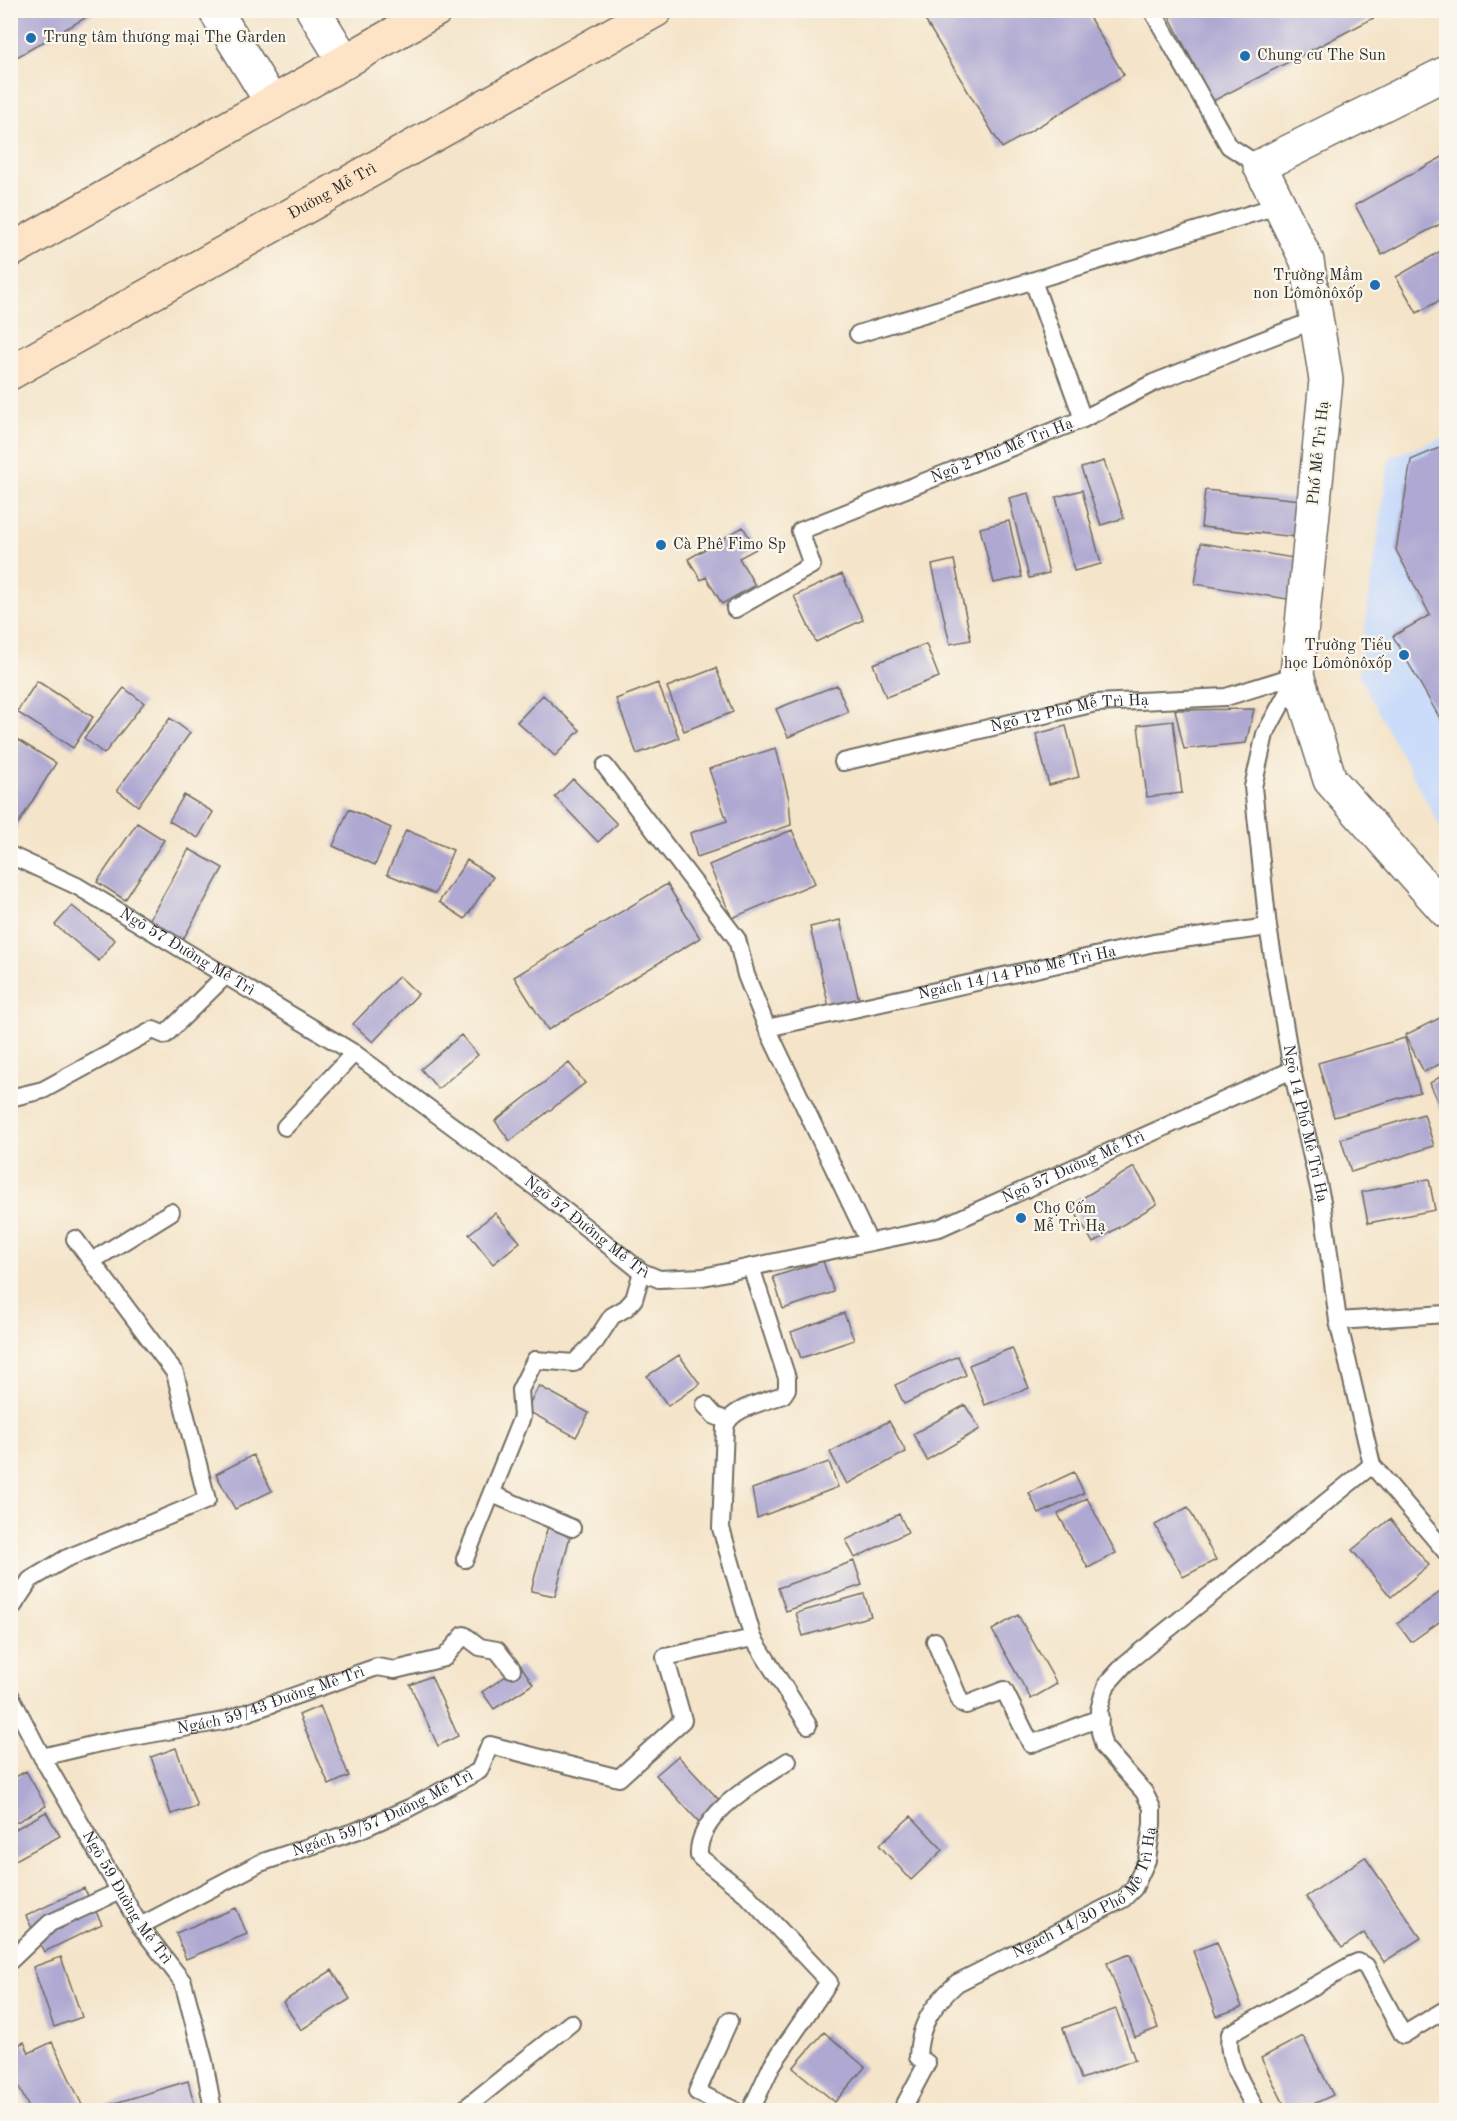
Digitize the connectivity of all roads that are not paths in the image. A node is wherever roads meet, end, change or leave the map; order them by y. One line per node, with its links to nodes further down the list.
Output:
1 (215, 10): 8 (street)
2 (313, 10): 6 (street)
3 (436, 10): 6 (main road)
4 (656, 10): 15 (main road, Đường Mễ Trì)
5 (1152, 10): 9 (lane)
6 (345, 62): 8 (main road)
7 (1446, 73): 9 (street)
8 (272, 103): 11 (main road)
9 (1260, 166): 10 (street, Phố Mễ Trì Hạ)
10 (1280, 205): 12 (lane); 13 (street, Phố Mễ Trì Hạ)
11 (10, 251)
12 (1033, 281): 14 (lane); 16 (lane)
13 (1317, 319): 16 (lane, Ngõ 2 Phố Mễ Trì Hạ); 18 (street, Phố Mễ Trì Hạ)
14 (858, 334)
15 (10, 373)
16 (1083, 419): 17 (lane, Ngõ 2 Phố Mễ Trì Hạ)
17 (735, 609)
18 (1297, 675): 19 (lane, Ngõ 12 Phố Mễ Trì Hạ); 22 (street, Phố Mễ Trì Hạ); 23 (lane, Ngõ 14 Phố Mễ Trì Hạ)
19 (843, 762)
20 (605, 766): 25 (lane)
21 (10, 855): 24 (lane, Ngõ 57 Đường Mễ Trì)
22 (1446, 911)
23 (1269, 927): 25 (lane, Ngách 14/14 Phố Mễ Trì Hạ); 27 (lane, Ngõ 14 Phố Mễ Trì Hạ)
24 (225, 976): 26 (lane, Ngõ 57 Đường Mễ Trì); 28 (lane)
25 (767, 1028): 32 (lane)
26 (354, 1053): 29 (lane); 35 (lane, Ngõ 57 Đường Mễ Trì)
27 (1292, 1070): 32 (lane, Ngõ 57 Đường Mễ Trì); 37 (lane, Ngõ 14 Phố Mễ Trì Hạ)
28 (10, 1098)
29 (285, 1127)
30 (171, 1212): 33 (lane)
31 (75, 1239): 33 (lane)
32 (869, 1242): 34 (lane, Ngõ 57 Đường Mễ Trì)
33 (92, 1261): 45 (lane)
34 (752, 1267): 35 (lane, Ngõ 57 Đường Mễ Trì); 39 (lane)
35 (642, 1272): 41 (lane)
36 (1446, 1314): 37 (lane)
37 (1338, 1321): 40 (lane, Ngõ 14 Phố Mễ Trì Hạ)
38 (705, 1405): 39 (lane)
39 (726, 1420): 46 (lane)
40 (1372, 1465): 43 (lane, Ngõ 14 Phố Mễ Trì Hạ); 50 (lane, Ngách 14/30 Phố Mễ Trì Hạ)
41 (492, 1494): 42 (lane); 44 (lane)
42 (572, 1528)
43 (1446, 1552)
44 (465, 1559)
45 (10, 1611)
46 (753, 1638): 51 (lane); 55 (lane, Ngách 59/57 Đường Mễ Trì)
47 (935, 1641): 50 (lane)
48 (513, 1669): 52 (lane, Ngách 59/43 Đường Mễ Trì)
49 (10, 1695): 52 (lane, Ngõ 59 Đường Mễ Trì)
50 (1100, 1718): 64 (lane, Ngách 14/30 Phố Mễ Trì Hạ)
51 (808, 1725)
52 (42, 1757): 54 (lane, Ngõ 59 Đường Mễ Trì)
53 (788, 1761): 63 (lane)
54 (120, 1891): 55 (lane, Ngõ 59 Đường Mễ Trì); 56 (lane)
55 (140, 1926): 60 (lane, Ngõ 59 Đường Mễ Trì)
56 (10, 1961)
57 (1446, 2009): 65 (lane)
58 (729, 2021): 62 (lane)
59 (571, 2023): 61 (lane)
60 (213, 2110)
61 (463, 2110)
62 (734, 2110)
63 (751, 2110)
64 (902, 2110)
65 (1256, 2110)

